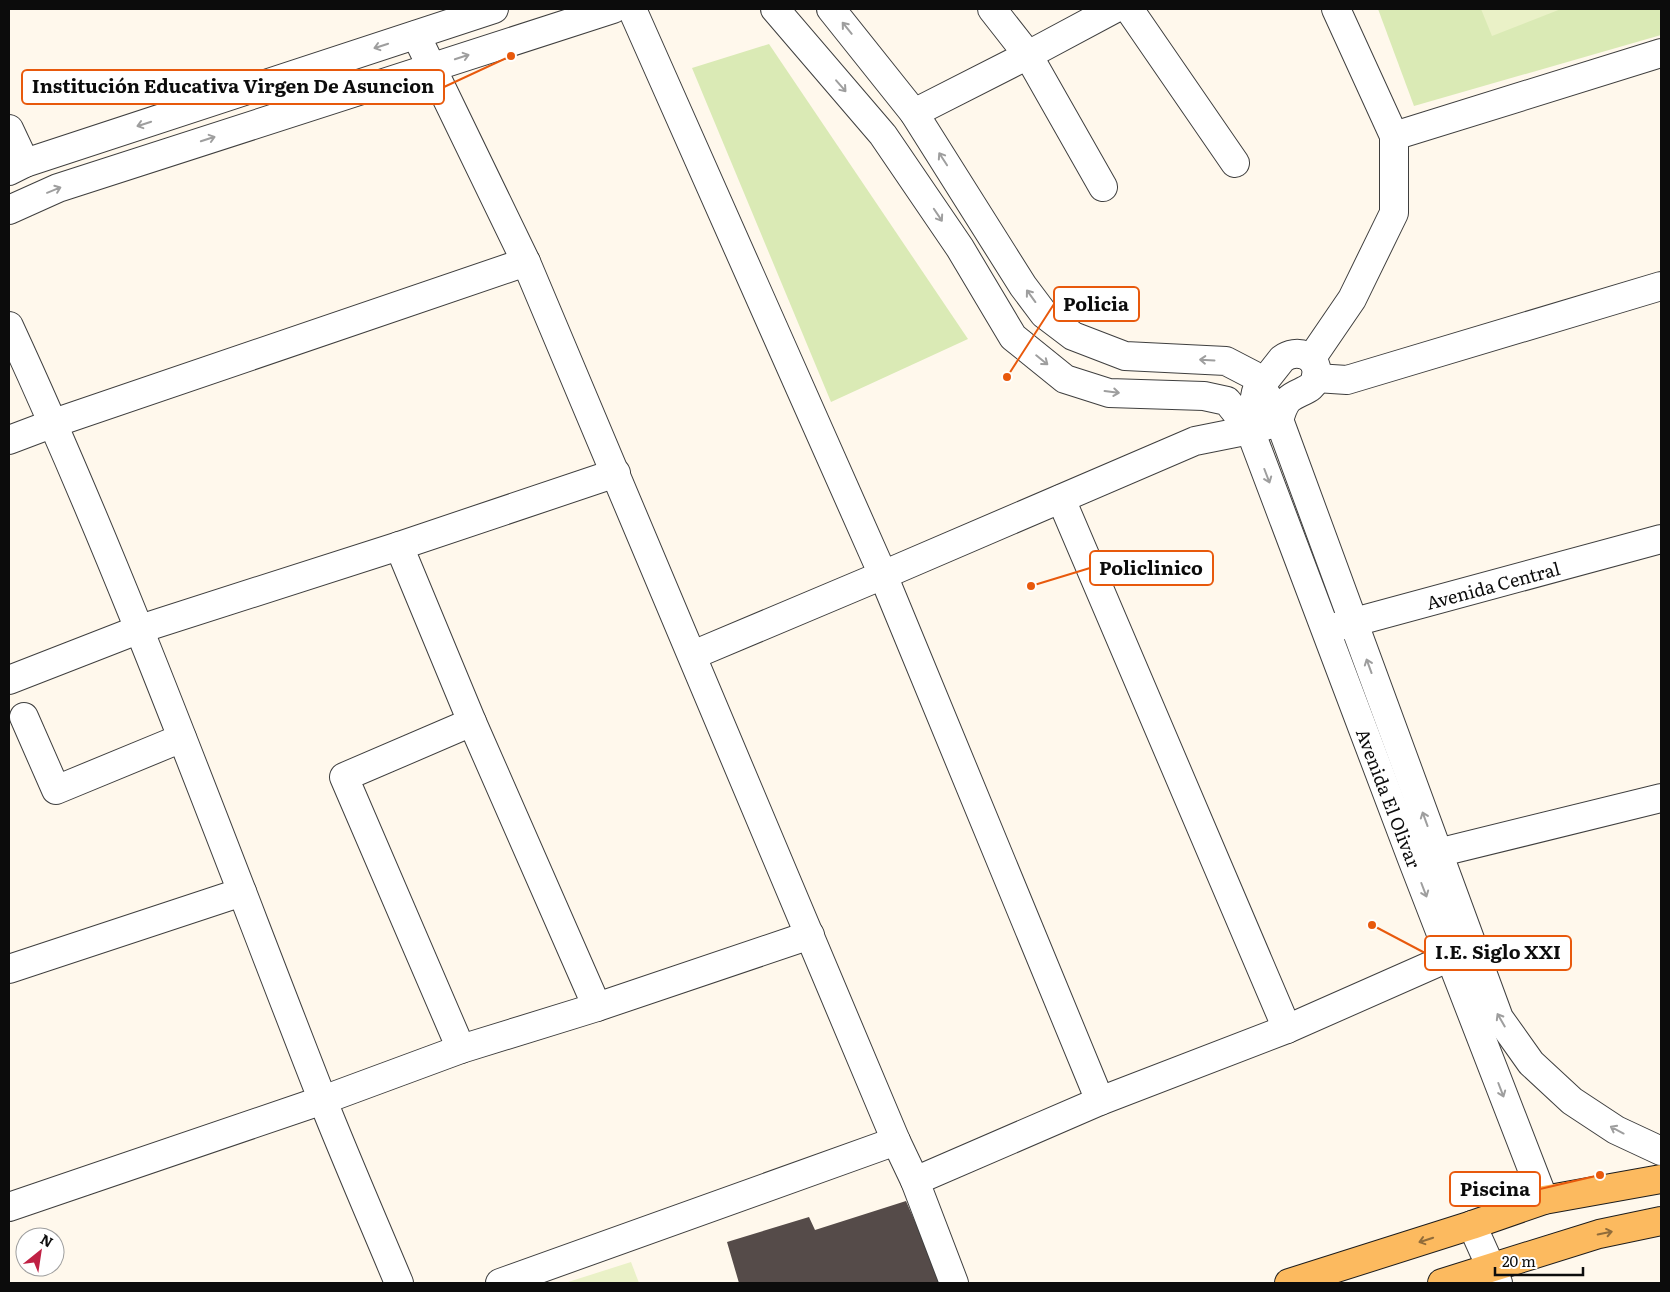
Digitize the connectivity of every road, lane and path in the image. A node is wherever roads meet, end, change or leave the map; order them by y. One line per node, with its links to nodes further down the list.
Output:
1 (494, 9): 10 (street)
2 (613, 9): 13 (street, one-way to 2)
3 (632, 9): 34 (street)
4 (775, 9): 28 (street, Avenida El Olivar, one-way to 28)
5 (831, 9): 14 (street, one-way to 5)
6 (992, 9): 12 (street)
7 (1114, 9): 12 (street)
8 (1129, 9): 17 (street)
9 (1336, 9): 16 (street)
10 (416, 35): 13 (street); 18 (street, one-way to 18)
11 (1661, 53): 16 (street)
12 (1028, 55): 14 (street); 19 (street)
13 (431, 67): 20 (street, one-way to 13); 21 (street)
14 (914, 113): 25 (street, one-way to 14)
15 (9, 129): 18 (street)
16 (1394, 136): 24 (street)
17 (1235, 163)
18 (17, 167)
19 (1103, 187)
20 (9, 210)
21 (526, 262): 27 (street); 30 (street)
22 (1661, 286): 24 (street)
23 (9, 326): 27 (street)
24 (1308, 377): 25 (street); 26 (street)
25 (1257, 380): 26 (street); 28 (street)
26 (1280, 421): 28 (street); 35 (street)
27 (54, 423): 29 (street); 36 (street)
28 (1250, 430): 31 (street); 37 (street, Avenida El Olivar, one-way to 37)
29 (9, 440)
30 (616, 474): 33 (street); 38 (street)
31 (1060, 499): 34 (street); 50 (street)
32 (1661, 539): 35 (street, Avenida Central)
33 (399, 546): 36 (street); 41 (street)
34 (883, 575): 38 (street); 53 (street)
35 (1353, 623): 37 (street, Avenida Central); 44 (street, one-way to 35)
36 (140, 629): 39 (street); 42 (street)
37 (1325, 630): 44 (street, Avenida El Olivar)
38 (693, 655): 46 (street)
39 (9, 680)
40 (24, 718): 42 (street)
41 (472, 722): 49 (street); 51 (street)
42 (182, 738): 45 (street)
43 (1661, 798): 44 (street)
44 (1425, 856): 47 (street, Avenida El Olivar, one-way to 47); 55 (street, one-way to 44)
45 (242, 892): 48 (street); 52 (street)
46 (810, 935): 49 (street); 54 (street)
47 (1450, 956): 50 (street); 58 (street, Avenida El Olivar, one-way to 58)
48 (9, 969)
49 (597, 1007): 51 (street)
50 (1287, 1029): 53 (street)
51 (461, 1049): 52 (street)
52 (323, 1100): 59 (street); 64 (street)
53 (1100, 1102): 57 (street)
54 (896, 1141): 57 (street); 65 (street)
55 (1661, 1151)
56 (1661, 1179): 58 (main road)
57 (915, 1181): 66 (street)
58 (1544, 1200): 61 (main road)
59 (9, 1207)
60 (1661, 1221): 62 (main road, one-way to 60)
61 (1472, 1225): 62 (street); 63 (main road, one-way to 63)
62 (1495, 1275): 67 (main road)
63 (1306, 1281)
64 (399, 1283)
65 (500, 1283)
66 (954, 1283)
67 (1442, 1283)

